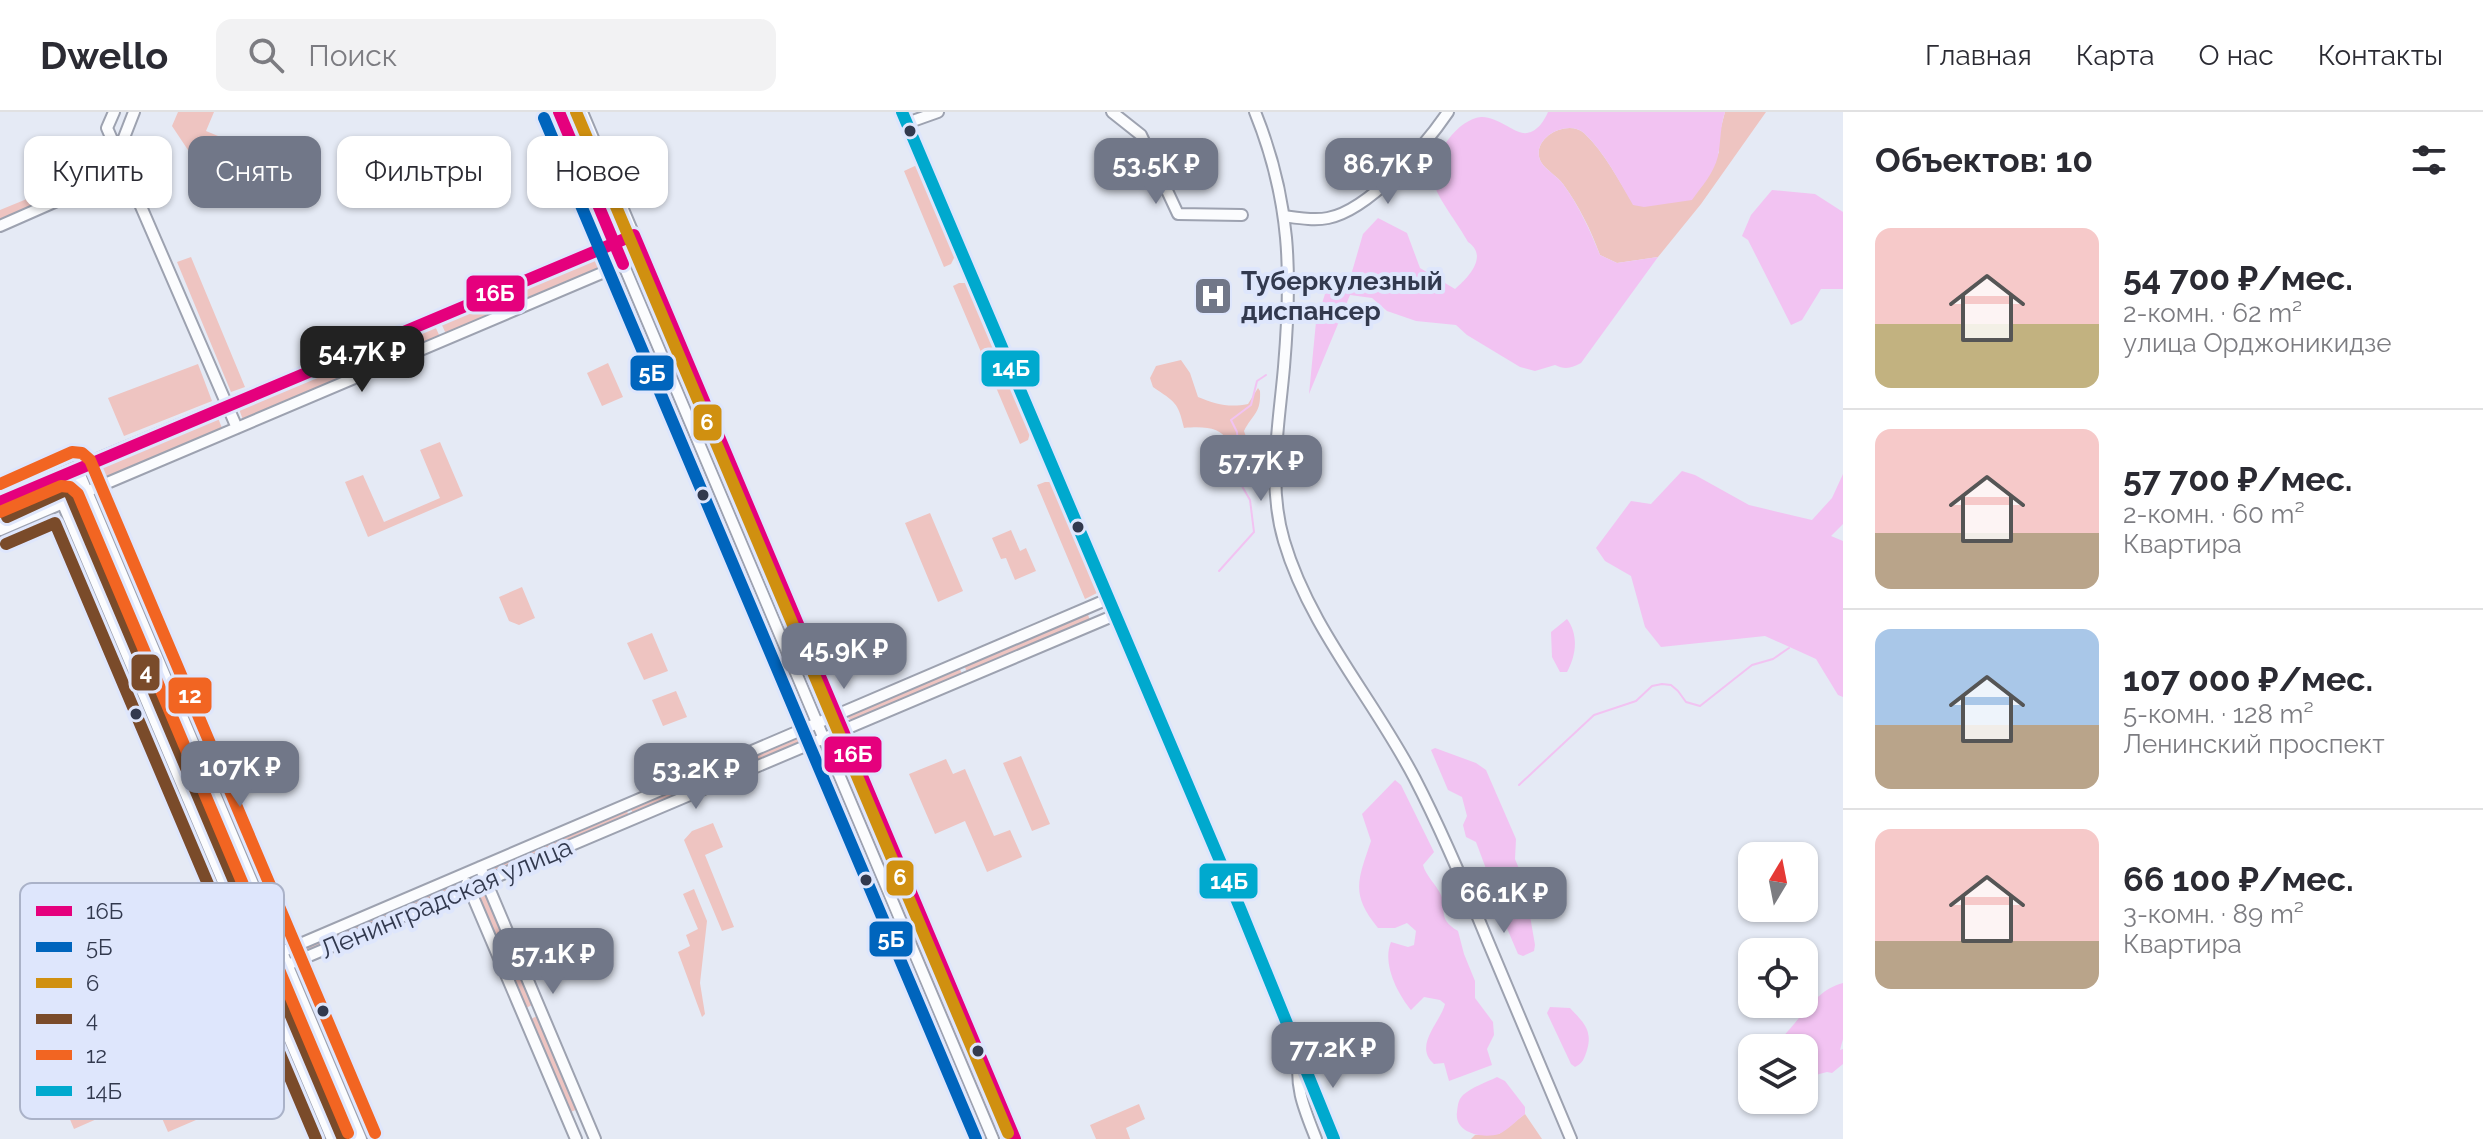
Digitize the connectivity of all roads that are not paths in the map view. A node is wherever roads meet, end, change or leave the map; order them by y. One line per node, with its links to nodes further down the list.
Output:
1 (114, 112): 10 (street)
2 (134, 112): 11 (street)
3 (559, 112): 18 (street)
4 (582, 112): 17 (street)
5 (938, 112): 9 (street)
6 (1112, 112): 14 (street)
7 (1255, 112): 15 (street)
8 (1448, 112): 15 (street)
9 (905, 117): 29 (street)
10 (111, 136)
11 (125, 136)
12 (41, 208): 16 (street)
13 (141, 208): 21 (street)
14 (1242, 215)
15 (1284, 216): 57 (street)
16 (0, 226)
17 (634, 235): 18 (street); 19 (street)
18 (615, 243): 20 (street); 21 (street)
19 (642, 256): 20 (street); 31 (street)
20 (623, 264): 22 (street); 32 (street)
21 (227, 407): 22 (street); 23 (street)
22 (237, 428): 25 (street)
23 (76, 468): 24 (main road); 25 (main road)
24 (53, 478): 26 (main road); 27 (main road)
25 (86, 492): 27 (main road); 39 (main road)
26 (0, 502)
27 (64, 502): 28 (main road); 38 (main road)
28 (0, 529)
29 (1108, 599): 30 (street); 31 (street, Ленинградская улица)
30 (1115, 615): 33 (street, Ленинградская улица); 48 (street)
31 (836, 715): 32 (street, Ленинградская улица); 33 (street)
32 (817, 723): 34 (street); 35 (street, Ленинградская улица)
33 (843, 730): 34 (street, Ленинградская улица); 54 (street)
34 (824, 738): 37 (street, Ленинградская улица); 53 (street)
35 (480, 867): 36 (street, Ленинградская улица); 37 (street)
36 (463, 874): 40 (street); 41 (street, Ленинградская улица)
37 (486, 881): 40 (street, Ленинградская улица); 45 (street)
38 (225, 883)
39 (252, 883)
40 (469, 888): 43 (street, Ленинградская улица); 46 (street)
41 (284, 951)
42 (284, 958): 43 (main road)
43 (287, 965): 44 (street, Ленинградская улица); 50 (main road)
44 (284, 966)
45 (540, 1008): 46 (street); 52 (street)
46 (523, 1016): 51 (street)
47 (284, 1023): 49 (main road)
48 (1300, 1053): 55 (street); 56 (street)
49 (333, 1139)
50 (360, 1139)
51 (576, 1139)
52 (595, 1139)
53 (993, 1139)
54 (1015, 1139)
55 (1316, 1139)
56 (1334, 1139)
57 (1571, 1139)

